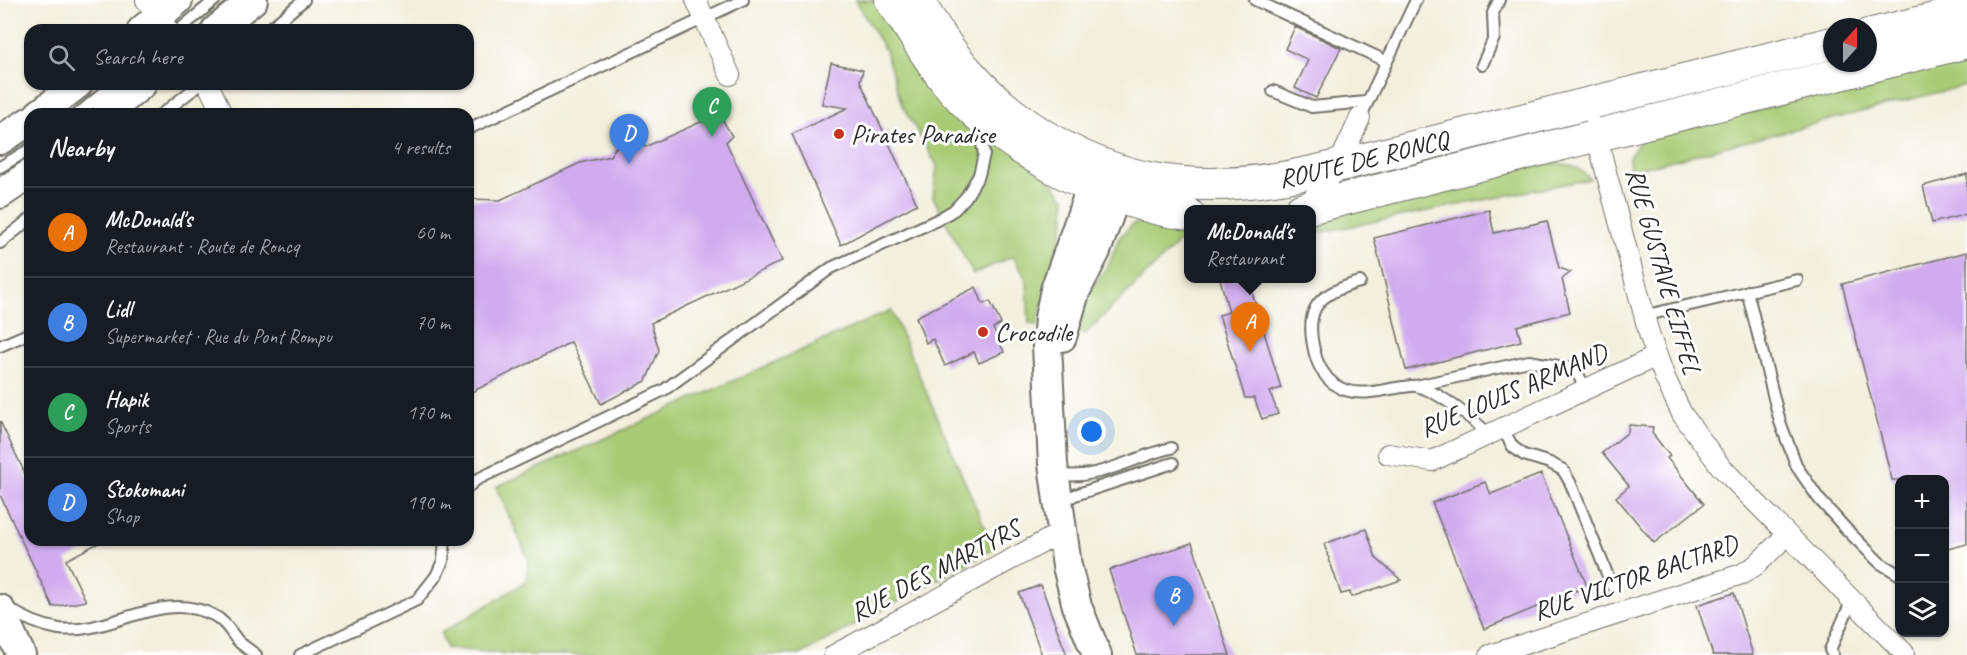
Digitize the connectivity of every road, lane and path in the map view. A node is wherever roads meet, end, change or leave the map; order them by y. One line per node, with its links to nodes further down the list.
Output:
1 (214, 0): 12 (lane)
2 (253, 0): 13 (street)
3 (304, 0): 14 (lane)
4 (742, 0): 10 (lane)
5 (891, 0): 34 (main road, ROUTE DE RONCQ)
6 (917, 0): 44 (main road, ROUTE DE RONCQ)
7 (1255, 0): 18 (lane)
8 (1416, 0): 18 (lane)
9 (1499, 0): 19 (lane)
10 (700, 9): 20 (street); 36 (lane)
11 (1967, 10): 15 (main road)
12 (162, 18)
13 (223, 24)
14 (275, 24)
15 (1877, 33)
16 (1967, 42): 37 (main road, ROUTE DE RONCQ)
17 (1823, 46): 27 (main road, ROUTE DE RONCQ)
18 (1386, 61): 33 (lane)
19 (1482, 64)
20 (730, 75)
21 (70, 90): 28 (street)
22 (107, 90): 29 (lane)
23 (135, 90): 30 (street)
24 (192, 90): 31 (lane)
25 (211, 90): 32 (street)
26 (1273, 91): 33 (lane)
27 (1587, 104): 37 (street, RUE GUSTAVE EIFFEL); 41 (main road, ROUTE DE RONCQ)
28 (47, 108)
29 (85, 108)
30 (113, 108)
31 (170, 108)
32 (219, 108)
33 (1363, 110): 41 (street)
34 (975, 111): 44 (main road, ROUTE DE RONCQ); 65 (lane)
35 (24, 124): 38 (street)
36 (474, 126)
37 (1596, 136): 47 (main road, ROUTE DE RONCQ); 54 (street, RUE GUSTAVE EIFFEL)
38 (0, 140)
39 (24, 152): 42 (lane)
40 (24, 167): 45 (lane)
41 (1337, 167): 44 (main road, ROUTE DE RONCQ); 46 (street)
42 (0, 168)
43 (24, 178): 45 (street)
44 (1108, 179): 48 (main road, ROUTE DE RONCQ); 64 (street)
45 (0, 193)
46 (1306, 205)
47 (1316, 206)
48 (1184, 213)
49 (24, 224): 50 (lane)
50 (0, 243)
51 (1797, 280): 53 (lane)
52 (1360, 282): 58 (lane)
53 (1747, 291): 54 (lane); 70 (lane)
54 (1643, 316): 57 (street, RUE GUSTAVE EIFFEL)
55 (24, 336): 56 (lane)
56 (0, 346)
57 (1657, 356): 59 (street, RUE LOUIS ARMAND); 68 (street, RUE GUSTAVE EIFFEL)
58 (1416, 386): 59 (lane); 60 (lane)
59 (1586, 389): 60 (street, RUE LOUIS ARMAND)
60 (1496, 431): 62 (street, RUE LOUIS ARMAND); 71 (lane)
61 (1171, 448): 64 (lane)
62 (1388, 454)
63 (1173, 462): 66 (lane)
64 (1054, 474): 66 (street)
65 (474, 482)
66 (1058, 503): 67 (street)
67 (1062, 532): 79 (street, RUE DES MARTYRS); 80 (street)
68 (1788, 535): 72 (street, RUE GUSTAVE EIFFEL); 81 (street, RUE VICTOR BALTARD)
69 (445, 546): 78 (lane)
70 (1895, 572)
71 (1612, 586)
72 (1852, 600): 75 (street, RUE GUSTAVE EIFFEL); 82 (lane)
73 (0, 602): 77 (lane)
74 (0, 609): 76 (street)
75 (1906, 654)
76 (21, 655)
77 (256, 655)
78 (300, 655)
79 (834, 655)
80 (1097, 655)
81 (1490, 655)
82 (1833, 655)

